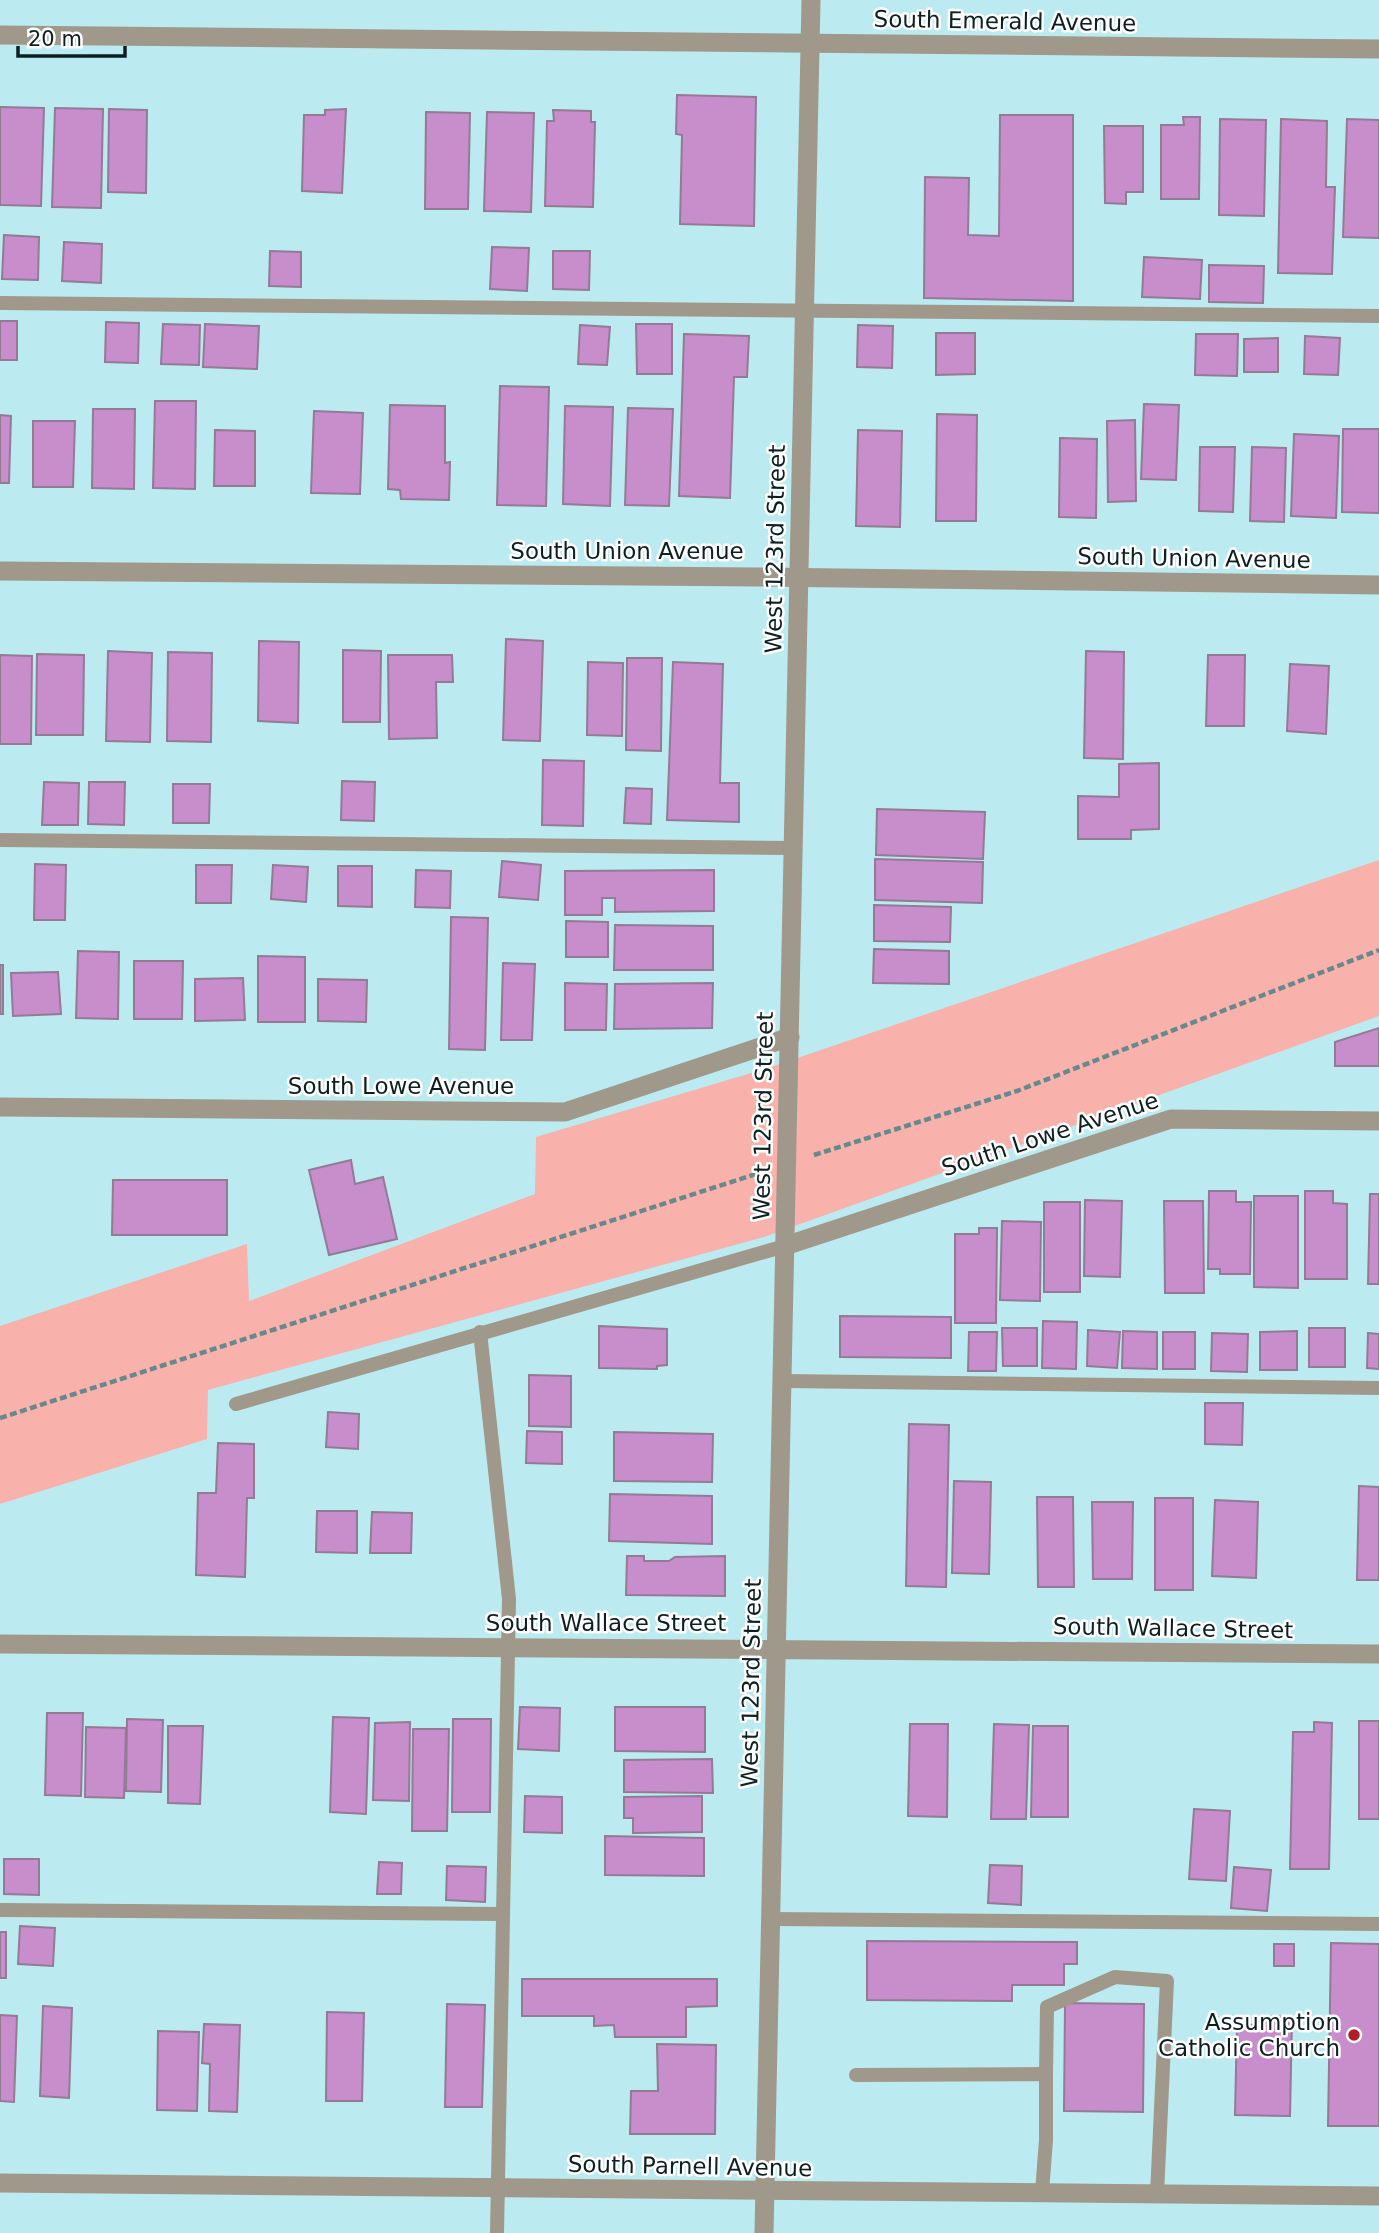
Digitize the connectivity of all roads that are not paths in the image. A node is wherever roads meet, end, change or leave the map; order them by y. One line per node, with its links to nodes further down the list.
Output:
1 (811, 0): 3 (street, West 123rd Street)
2 (0, 35): 3 (street, South Emerald Avenue)
3 (810, 44): 4 (street, South Emerald Avenue); 6 (street, West 123rd Street)
4 (1379, 49)
5 (0, 303): 6 (lane)
6 (805, 311): 7 (lane); 9 (street, West 123rd Street)
7 (1379, 316)
8 (0, 571): 9 (street, South Union Avenue)
9 (799, 578): 10 (street, South Union Avenue); 12 (street, West 123rd Street)
10 (1379, 585)
11 (0, 839): 12 (lane)
12 (793, 848): 13 (street, West 123rd Street)
13 (790, 1037): 14 (street, South Lowe Avenue); 16 (street, West 123rd Street)
14 (0, 1107)
15 (1379, 1121): 16 (street, South Lowe Avenue)
16 (785, 1246): 17 (lane); 18 (street, West 123rd Street)
17 (480, 1332): 20 (lane); 22 (lane)
18 (782, 1381): 19 (lane); 23 (street, West 123rd Street)
19 (1379, 1388)
20 (236, 1404)
21 (0, 1644): 22 (street, South Wallace Street)
22 (508, 1647): 23 (street, South Wallace Street); 26 (lane)
23 (776, 1648): 24 (street, South Wallace Street); 27 (street, West 123rd Street)
24 (1379, 1654)
25 (0, 1910): 26 (lane)
26 (502, 1914): 32 (lane)
27 (771, 1919): 28 (lane); 33 (street, West 123rd Street)
28 (1379, 1924)
29 (856, 2074): 30 (lane)
30 (1046, 2074): 34 (lane); 35 (lane)
31 (0, 2183): 32 (street, South Parnell Avenue)
32 (498, 2188): 33 (street, South Parnell Avenue); 37 (lane)
33 (765, 2191): 34 (street, South Parnell Avenue); 38 (street, West 123rd Street)
34 (1042, 2192): 35 (street, South Parnell Avenue)
35 (1157, 2194): 36 (street, South Parnell Avenue)
36 (1379, 2196)
37 (497, 2233)
38 (764, 2233)

